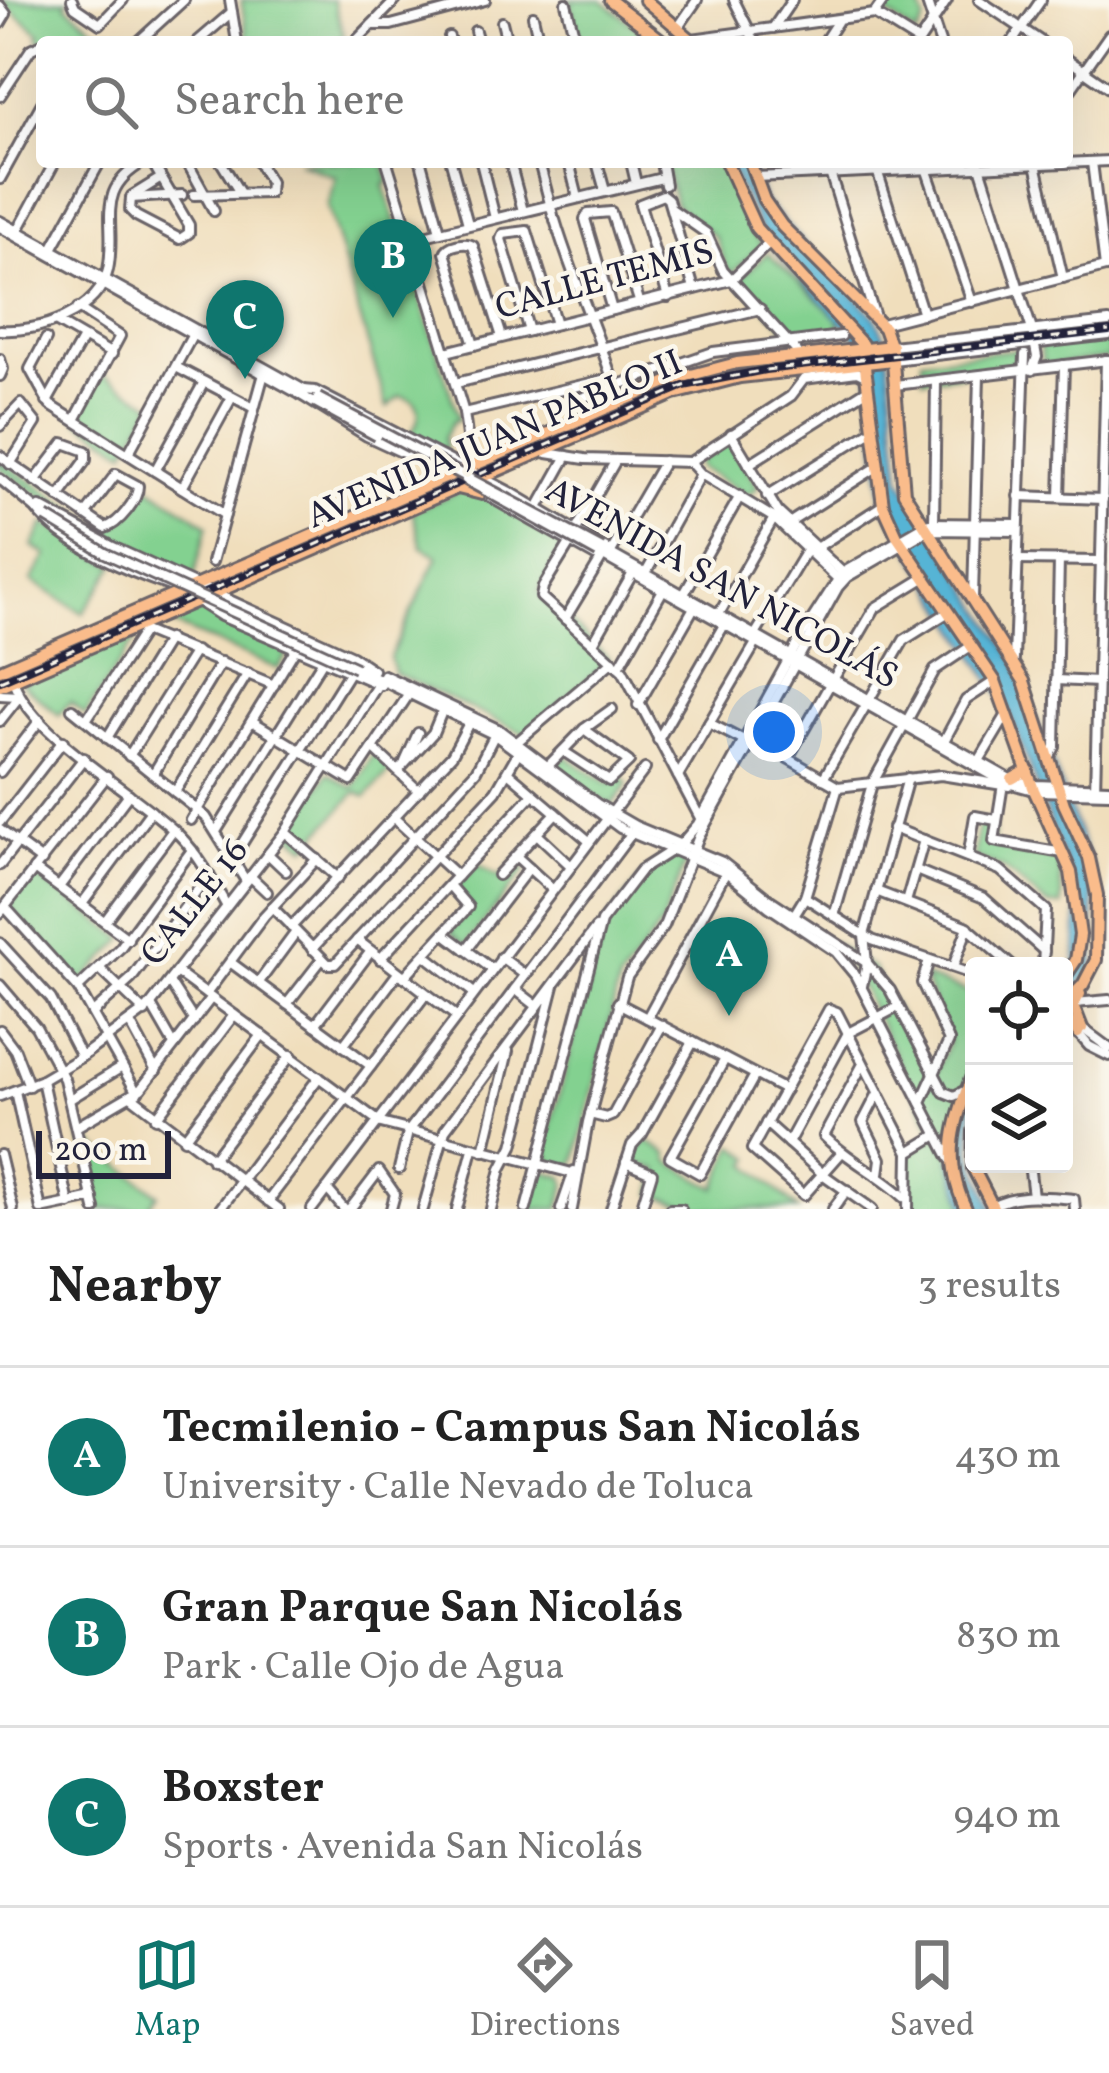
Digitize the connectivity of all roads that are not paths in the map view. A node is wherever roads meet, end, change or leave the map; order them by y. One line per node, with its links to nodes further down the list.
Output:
1 (72, 0): 2 (street)
2 (123, 0)
3 (184, 0): 35 (street)
4 (230, 0): 20 (street)
5 (396, 0): 28 (street)
6 (485, 0): 17 (street)
7 (610, 0): 43 (main road)
8 (645, 0): 29 (main road)
9 (697, 0): 29 (street)
10 (734, 0): 32 (street)
11 (792, 0): 30 (street)
12 (884, 0): 21 (street)
13 (926, 0): 25 (street)
14 (947, 0): 25 (street)
15 (979, 0): 31 (street)
16 (1041, 0): 31 (street)
17 (467, 2): 23 (street); 28 (street)
18 (566, 3): 42 (street)
19 (3, 10): 27 (street)
20 (232, 12): 36 (street); 37 (street)
21 (874, 14): 24 (street); 48 (street)
22 (533, 16): 41 (street)
23 (472, 19)
24 (838, 21): 30 (street); 47 (street)
25 (933, 21): 49 (street); 50 (street)
26 (502, 22): 40 (street)
27 (0, 25)
28 (372, 25): 38 (street)
29 (679, 26): 44 (main road)
30 (773, 28): 32 (street)
31 (1021, 28): 51 (street); 52 (street)
32 (752, 30): 45 (street); 46 (street)
33 (475, 31): 39 (street)
34 (1109, 35): 55 (street)
35 (145, 36)
36 (204, 36)
37 (236, 36)
38 (362, 36)
39 (476, 36)
40 (506, 36)
41 (538, 36)
42 (574, 36)
43 (657, 36)
44 (689, 36)
45 (717, 36)
46 (753, 36)
47 (828, 36)
48 (909, 36)
49 (923, 36)
50 (938, 36)
51 (1016, 36)
52 (1033, 36)
53 (36, 47): 58 (street)
54 (1073, 63): 55 (street)
55 (1084, 70): 56 (street); 57 (street)
56 (1073, 86)
57 (1109, 88)
58 (0, 96)
59 (36, 114): 91 (street)
60 (1109, 161): 61 (street)
61 (1092, 162): 62 (street); 113 (street)
62 (1073, 163)
63 (52, 168): 109 (street)
64 (97, 168): 112 (street)
65 (136, 168): 116 (street)
66 (153, 168): 90 (street)
67 (191, 168): 98 (street)
68 (225, 168): 95 (street)
69 (262, 168): 95 (street)
70 (389, 168): 148 (street)
71 (423, 168): 108 (street)
72 (454, 168): 107 (street)
73 (482, 168): 105 (street)
74 (512, 168): 104 (street)
75 (541, 168): 101 (street)
76 (570, 168): 100 (street)
77 (599, 168): 94 (street)
78 (632, 168): 92 (street)
79 (662, 168): 93 (street)
80 (729, 168): 111 (main road)
81 (751, 168): 89 (main road)
82 (814, 168): 89 (street)
83 (835, 168): 130 (street)
84 (860, 168): 88 (street)
85 (926, 168): 88 (street); 120 (street)
86 (981, 168): 118 (street)
87 (1037, 168): 114 (street)
88 (877, 170): 125 (street)
89 (755, 177): 130 (main road)
90 (161, 178): 96 (street); 99 (street)
91 (0, 179)
92 (636, 183): 93 (street); 94 (street)
93 (664, 187): 102 (street); 119 (street)
94 (605, 191): 100 (street)
95 (241, 194): 98 (street)
96 (177, 195): 99 (street); 99 (street)
97 (194, 195): 98 (street)
98 (205, 195): 103 (street)
99 (131, 197)
100 (578, 198): 101 (street)
101 (550, 204): 104 (street); 126 (street)
102 (671, 208): 115 (street); 117 (street)
103 (214, 211)
104 (523, 211): 105 (street)
105 (495, 218): 107 (street)
106 (0, 224): 109 (street, AVENIDA SAN NICOLÁS)
107 (469, 224): 108 (street)
108 (440, 232): 110 (street)
109 (16, 233): 112 (street, AVENIDA SAN NICOLÁS)
110 (416, 238)
111 (768, 244): 115 (street, CALLE TEMIS); 127 (main road)
112 (51, 252): 116 (street, AVENIDA SAN NICOLÁS)
113 (1107, 267): 114 (street)
114 (1063, 278): 118 (street)
115 (731, 280): 117 (street, CALLE TEMIS); 123 (street)
116 (103, 282): 122 (street); 135 (street, AVENIDA SAN NICOLÁS)
117 (694, 289): 119 (street, CALLE TEMIS)
118 (1021, 290): 120 (street); 133 (street)
119 (668, 297): 121 (street, CALLE TEMIS)
120 (972, 302): 125 (street)
121 (640, 304): 124 (street, CALLE TEMIS); 124 (street)
122 (78, 308): 128 (street); 149 (street)
123 (760, 309): 141 (street); 145 (street)
124 (612, 310): 126 (street, CALLE TEMIS)
125 (923, 314): 130 (street)
126 (590, 315): 131 (street, CALLE TEMIS); 145 (street)
127 (839, 315): 137 (main road); 142 (main road)
128 (57, 322): 132 (street); 138 (street)
129 (1109, 322): 133 (street, AVENIDA JUAN PABLO II)
130 (880, 323): 142 (main road); 146 (main road)
131 (556, 324): 134 (street, CALLE TEMIS); 134 (street)
132 (0, 330)
133 (1032, 330): 143 (street); 146 (street, AVENIDA JUAN PABLO II)
134 (529, 331): 139 (street, CALLE TEMIS)
135 (194, 333): 155 (street); 159 (street, AVENIDA SAN NICOLÁS)
136 (1109, 335): 143 (street)
137 (841, 336): 141 (street); 147 (main road)
138 (83, 338): 149 (street); 170 (street)
139 (502, 338): 144 (street, CALLE TEMIS); 144 (street)
140 (46, 339): 170 (street)
141 (789, 341): 151 (street); 165 (street)
142 (862, 343): 146 (main road, AVENIDA JUAN PABLO II); 147 (main road, AVENIDA JUAN PABLO II); 161 (main road)
143 (1035, 343): 150 (street); 152 (street); 157 (street)
144 (474, 345): 148 (street, CALLE TEMIS)
145 (604, 346): 165 (street); 166 (street)
146 (890, 346): 157 (main road)
147 (838, 351): 151 (main road, AVENIDA JUAN PABLO II)
148 (446, 352): 166 (street)
149 (112, 353): 173 (street)
150 (1025, 355): 158 (street); 160 (street)
151 (800, 356): 191 (main road, AVENIDA JUAN PABLO II)
152 (1037, 357): 156 (street); 158 (street)
153 (1107, 360): 154 (street); 199 (street)
154 (1064, 365): 156 (street); 198 (street)
155 (176, 367): 164 (street); 178 (street)
156 (1045, 368): 158 (street)
157 (895, 369): 161 (main road, AVENIDA JUAN PABLO II); 163 (street); 207 (main road)
158 (1027, 370): 160 (street); 195 (street)
159 (265, 372): 167 (street, AVENIDA SAN NICOLÁS); 171 (street)
160 (1010, 372): 162 (street)
161 (864, 373): 175 (main road); 176 (street); 185 (street); 191 (main road, AVENIDA JUAN PABLO II)
162 (979, 376): 163 (street); 208 (street)
163 (936, 381): 207 (street)
164 (204, 382): 168 (street); 188 (street)
165 (613, 382): 169 (street); 172 (street)
166 (455, 383): 172 (street)
167 (302, 392): 186 (street); 186 (street); 215 (street, AVENIDA SAN NICOLÁS, bridge)
168 (232, 397): 171 (street); 193 (street)
169 (581, 398)
170 (46, 402): 173 (street)
171 (254, 408): 204 (street)
172 (464, 412): 177 (street)
173 (74, 421): 178 (street)
174 (0, 426): 184 (street)
175 (873, 430): 187 (main road); 194 (street)
176 (731, 434): 183 (street); 185 (street)
177 (468, 440): 186 (street); 191 (street)
178 (128, 454): 188 (street)
179 (0, 456): 184 (street)
180 (567, 456): 181 (street); 191 (street); 202 (street)
181 (616, 460): 182 (street); 210 (street)
182 (664, 460): 183 (street); 215 (street)
183 (690, 462): 189 (street)
184 (10, 464): 192 (street)
185 (749, 464): 194 (street)
186 (443, 467): 191 (main road, AVENIDA JUAN PABLO II); 226 (main road, AVENIDA JUAN PABLO II)
187 (877, 467): 200 (main road); 206 (street)
188 (154, 471): 193 (street)
189 (701, 474): 197 (street); 222 (street)
190 (0, 479): 201 (street)
191 (473, 480): 202 (street); 213 (street); 230 (main road, AVENIDA JUAN PABLO II)
192 (35, 481): 196 (street); 196 (street)
193 (182, 488): 204 (street)
194 (764, 492): 197 (street); 205 (street)
195 (1018, 496): 198 (street); 209 (street)
196 (59, 497): 203 (street)
197 (742, 497): 205 (street); 229 (street)
198 (1060, 497): 199 (street)
199 (1103, 499): 211 (street)
200 (883, 505): 212 (main road); 214 (street)
201 (38, 508): 220 (street); 225 (street); 253 (street, bridge)
202 (538, 508): 210 (street)
203 (85, 515): 203 (street)
204 (225, 515): 219 (street)
205 (776, 515): 206 (street); 214 (street); 236 (street)
206 (789, 523): 214 (street)
207 (928, 527): 208 (street); 212 (street); 234 (main road)
208 (975, 527): 209 (street); 234 (street)
209 (1018, 528): 216 (street)
210 (576, 530): 215 (street)
211 (1105, 531): 218 (street)
212 (902, 540): 223 (street); 224 (main road)
213 (571, 542): 215 (street); 238 (street)
214 (812, 549): 223 (street); 241 (street)
215 (604, 553): 221 (street, AVENIDA SAN NICOLÁS); 222 (street, AVENIDA SAN NICOLÁS); 238 (street)
216 (1017, 560): 217 (street); 249 (street)
217 (1059, 560): 218 (street); 259 (street)
218 (1101, 561): 244 (street)
219 (212, 562)
220 (166, 570): 225 (street); 226 (street)
221 (633, 573): 227 (street, AVENIDA SAN NICOLÁS); 242 (street)
222 (646, 573): 229 (street, AVENIDA SAN NICOLÁS)
223 (842, 578): 248 (street)
224 (924, 578): 235 (main road); 260 (street)
225 (162, 584): 228 (street); 231 (main road)
226 (196, 585): 228 (main road, AVENIDA JUAN PABLO II); 230 (street)
227 (663, 590): 233 (street, AVENIDA SAN NICOLÁS); 252 (street)
228 (181, 591): 231 (main road, AVENIDA JUAN PABLO II); 232 (street)
229 (684, 594): 233 (street, AVENIDA SAN NICOLÁS)
230 (222, 597): 232 (main road); 237 (street); 256 (street)
231 (164, 598): 255 (main road, AVENIDA JUAN PABLO II)
232 (197, 601): 237 (street); 265 (main road)
233 (696, 605): 236 (street, AVENIDA SAN NICOLÁS); 239 (street, AVENIDA SAN NICOLÁS); 270 (street)
234 (972, 605): 249 (main road)
235 (946, 613): 243 (main road); 268 (street)
236 (718, 614): 241 (street, AVENIDA SAN NICOLÁS)
237 (221, 616): 245 (street)
238 (565, 619): 242 (street)
239 (724, 625): 241 (street, AVENIDA SAN NICOLÁS); 287 (street)
240 (169, 639): 247 (street); 277 (street); 286 (street)
241 (755, 639): 246 (street, AVENIDA SAN NICOLÁS); 280 (street)
242 (593, 643): 252 (street)
243 (971, 646): 261 (main road); 281 (street)
244 (1104, 647): 262 (street)
245 (296, 648): 250 (street); 264 (street)
246 (775, 650): 248 (street, AVENIDA SAN NICOLÁS); 248 (street); 258 (street)
247 (195, 651): 251 (street); 295 (street)
248 (796, 656): 254 (street, AVENIDA SAN NICOLÁS); 254 (street); 258 (street)
249 (1014, 659): 299 (main road)
250 (323, 660): 253 (street); 285 (street)
251 (221, 662): 257 (street); 306 (street)
252 (616, 664): 270 (street); 291 (street)
253 (355, 668): 256 (street); 263 (street); 269 (street); 293 (street)
254 (807, 668): 258 (street); 260 (street, AVENIDA SAN NICOLÁS)
255 (0, 670)
256 (373, 670): 275 (street)
257 (248, 673): 264 (street); 319 (street)
258 (784, 677): 289 (street)
259 (1056, 680): 262 (street); 299 (street)
260 (832, 681): 268 (street, AVENIDA SAN NICOLÁS); 297 (street)
261 (994, 681): 274 (main road); 290 (street)
262 (1098, 682): 316 (street)
263 (378, 684): 267 (street); 301 (street, CALLE 16)
264 (274, 685): 279 (street)
265 (5, 687): 266 (street); 266 (street)
266 (19, 697): 276 (street); 278 (street)
267 (407, 697): 269 (street); 292 (street)
268 (869, 702): 281 (street, AVENIDA SAN NICOLÁS); 310 (street)
269 (430, 703): 273 (street)
270 (638, 705): 287 (street)
271 (72, 709): 277 (street)
272 (612, 709): 282 (street)
273 (443, 710): 275 (street); 300 (street)
274 (1009, 712): 298 (street); 311 (main road)
275 (471, 719): 283 (street); 318 (street)
276 (40, 720): 288 (street); 304 (street)
277 (86, 720): 286 (street)
278 (0, 721)
279 (252, 721): 285 (street); 323 (street)
280 (710, 723): 289 (street); 308 (street)
281 (905, 723): 290 (street, AVENIDA SAN NICOLÁS); 313 (street); 314 (street, AVENIDA SAN NICOLÁS)
282 (584, 729): 294 (street); 294 (street)
283 (496, 732): 291 (street); 339 (street)
284 (418, 733): 300 (street)
285 (276, 736): 293 (street); 333 (street)
286 (107, 738): 295 (street)
287 (658, 740): 308 (street)
288 (63, 741): 296 (street); 331 (street)
289 (746, 741): 297 (street); 312 (street); 312 (street); 329 (street)
290 (944, 741): 298 (street, AVENIDA SAN NICOLÁS)
291 (520, 746): 302 (street); 305 (street)
292 (374, 749): 300 (street); 301 (street)
293 (300, 752): 301 (street); 352 (street)
294 (563, 752): 302 (street)
295 (129, 756): 306 (street)
296 (84, 758): 307 (street); 343 (street)
297 (788, 758): 310 (street)
298 (979, 761): 314 (street, AVENIDA SAN NICOLÁS)
299 (1050, 763): 311 (main road); 322 (main road)
300 (401, 767): 318 (street)
301 (326, 768): 334 (street, CALLE 16)
302 (546, 768): 327 (street)
303 (645, 769): 327 (street)
304 (0, 772)
305 (509, 773): 321 (street); 349 (street)
306 (153, 774): 319 (street)
307 (107, 776): 320 (street); 356 (street)
308 (679, 776): 329 (street)
309 (908, 778): 313 (street); 314 (street); 332 (street)
310 (824, 779): 315 (street)
311 (1032, 780): 314 (main road); 314 (street, AVENIDA SAN NICOLÁS); 322 (street, AVENIDA SAN NICOLÁS); 325 (main road)
312 (727, 784): 338 (street)
313 (872, 784): 315 (street); 380 (street)
314 (1008, 784): 330 (street)
315 (838, 787): 373 (street)
316 (1095, 790): 317 (street, AVENIDA SAN NICOLÁS); 322 (street, AVENIDA SAN NICOLÁS)
317 (1109, 790)
318 (419, 791): 328 (street)
319 (175, 792): 323 (street)
320 (129, 794): 324 (street); 369 (street)
321 (533, 794): 326 (street); 364 (street)
322 (1059, 794): 325 (main road); 395 (main road)
323 (198, 810): 333 (street); 335 (street)
324 (151, 811): 335 (street); 375 (street)
325 (1044, 812): 348 (main road)
326 (556, 813): 336 (street); 342 (street)
327 (608, 815): 337 (street); 340 (street); 342 (street)
328 (394, 818): 339 (street); 365 (street)
329 (701, 819): 338 (street)
330 (996, 820): 348 (street); 351 (street)
331 (0, 826): 343 (street)
332 (893, 828): 341 (street); 371 (street)
333 (217, 830): 352 (street)
334 (285, 832): 347 (street, CALLE 16); 353 (street)
335 (176, 833): 345 (street); 381 (street)
336 (537, 834): 350 (street); 357 (street)
337 (631, 834): 344 (street); 415 (street)
338 (695, 834): 340 (street); 344 (street); 346 (street); 354 (street)
339 (414, 837): 349 (street); 391 (street)
340 (661, 838): 344 (street)
341 (924, 840): 351 (street); 359 (street)
342 (589, 841): 357 (street)
343 (18, 844): 355 (street); 356 (street)
344 (676, 847): 346 (street); 382 (street)
345 (192, 850): 362 (street); 388 (street)
346 (691, 853): 354 (street); 367 (street)
347 (268, 854): 360 (street); 366 (street, CALLE 16)
348 (1065, 854): 386 (main road)
349 (435, 856): 364 (street); 389 (street)
350 (517, 857): 358 (street); 363 (street)
351 (968, 857): 393 (street)
352 (233, 858): 366 (street)
353 (317, 859): 365 (street); 377 (street)
354 (710, 860): 361 (street); 367 (street); 379 (street)
355 (0, 865)
356 (38, 865): 369 (street); 378 (street)
357 (570, 865): 370 (street)
358 (529, 868): 370 (street); 392 (street)
359 (916, 870): 374 (street); 393 (street)
360 (286, 871)
361 (726, 872): 421 (street); 441 (street)
362 (209, 874): 376 (street); 423 (street)
363 (498, 875)
364 (457, 876): 368 (street)
365 (338, 878): 384 (street)
366 (248, 879): 372 (street); 376 (street, CALLE 16)
367 (683, 881): 430 (street)
368 (449, 885): 385 (street); 403 (street)
369 (59, 887): 375 (street)
370 (552, 889): 397 (street)
371 (876, 891): 374 (street); 387 (street)
372 (267, 892)
373 (805, 897): 379 (street); 380 (street)
374 (906, 902): 383 (street)
375 (82, 904): 381 (street)
376 (226, 905): 412 (street, CALLE 16)
377 (272, 908): 384 (street); 405 (street)
378 (2, 910): 420 (street)
379 (794, 916): 406 (street)
380 (834, 916): 387 (street)
381 (105, 921): 388 (street)
382 (601, 922): 401 (street); 407 (street)
383 (968, 927): 398 (street); 409 (street)
384 (294, 930): 391 (street); 417 (street)
385 (445, 933): 392 (street); 396 (street)
386 (1080, 934): 400 (street); 408 (main road)
387 (864, 935): 404 (street); 406 (street)
388 (128, 938): 410 (street)
389 (358, 940): 394 (street); 402 (street)
390 (0, 944): 459 (street)
391 (312, 949): 402 (street)
392 (466, 950): 411 (street)
393 (1043, 950): 399 (street)
394 (370, 952): 403 (street); 445 (street)
395 (1098, 952): 427 (main road); 428 (main road)
396 (425, 955): 414 (street); 424 (street)
397 (501, 957): 411 (street); 415 (street)
398 (1002, 957)
399 (1043, 957)
400 (1072, 957)
401 (573, 958): 407 (street); 418 (street)
402 (322, 959): 431 (street)
403 (380, 959): 414 (street)
404 (929, 960): 409 (street); 469 (street)
405 (230, 962): 417 (street); 426 (street)
406 (867, 963): 421 (street); 434 (street)
407 (590, 964): 502 (street)
408 (1073, 964)
409 (953, 967): 413 (street)
410 (100, 969): 420 (street); 423 (street)
411 (492, 969): 424 (street)
412 (176, 972): 416 (street, CALLE 16); 426 (street)
413 (965, 972)
414 (401, 975): 425 (street); 456 (street)
415 (526, 975): 422 (street)
416 (169, 982): 435 (street, CALLE 16); 443 (street)
417 (259, 982): 431 (street)
418 (554, 983): 433 (street); 446 (street)
419 (0, 985): 464 (street)
420 (78, 988): 436 (street)
421 (862, 988): 440 (street)
422 (515, 989): 433 (street); 488 (street)
423 (122, 990): 435 (street); 436 (street)
424 (474, 992): 438 (street)
425 (426, 994): 438 (street); 462 (street)
426 (209, 996): 437 (street); 443 (street)
427 (1073, 997)
428 (1073, 998)
429 (1109, 1000): 432 (street)
430 (619, 1003): 441 (street); 483 (street)
431 (287, 1004): 445 (street)
432 (1073, 1004)
433 (537, 1006): 442 (street)
434 (898, 1007): 440 (street); 469 (street)
435 (148, 1008): 444 (street, CALLE 16); 455 (street)
436 (92, 1012): 452 (street)
437 (234, 1015): 451 (street); 484 (street)
438 (456, 1016): 485 (street)
439 (1073, 1016): 448 (main road)
440 (877, 1017): 450 (street); 482 (street)
441 (647, 1018): 447 (street)
442 (527, 1019): 446 (street); 454 (street)
443 (194, 1021): 455 (street)
444 (130, 1023): 452 (street, CALLE 16); 465 (street)
445 (315, 1025): 456 (street)
446 (544, 1025): 497 (street)
447 (662, 1025): 453 (street); 483 (street)
448 (1078, 1028): 457 (street)
449 (0, 1030): 471 (street)
450 (848, 1033): 461 (street); 473 (street); 492 (street)
451 (262, 1035): 458 (street); 490 (street)
452 (107, 1041): 459 (street, CALLE 16); 463 (street)
453 (693, 1042): 460 (street); 500 (street)
454 (509, 1043): 468 (street); 472 (street)
455 (175, 1046): 465 (street)
456 (344, 1046): 462 (street)
457 (1109, 1052)
458 (291, 1055): 467 (street); 499 (street)
459 (82, 1057): 464 (street, CALLE 16)
460 (724, 1059): 466 (street); 466 (street)
461 (863, 1063): 476 (street); 495 (street)
462 (371, 1066): 480 (street)
463 (122, 1067): 478 (street); 481 (street)
464 (59, 1071): 470 (street, CALLE 16); 481 (street)
465 (157, 1071): 478 (street)
466 (755, 1075): 473 (street)
467 (319, 1077): 480 (street); 509 (street)
468 (484, 1078): 472 (street); 491 (street)
469 (934, 1079): 474 (street); 482 (street)
470 (41, 1080): 471 (street, CALLE 16); 514 (street)
471 (29, 1086): 475 (street, CALLE 16)
472 (500, 1088): 493 (street)
473 (785, 1090): 486 (street)
474 (965, 1090)
475 (15, 1091): 479 (street, CALLE 16); 519 (street)
476 (879, 1092): 494 (street); 507 (street)
477 (965, 1094): 498 (main road)
478 (134, 1095): 484 (street); 487 (street)
479 (0, 1096)
480 (347, 1097): 485 (street); 513 (street)
481 (70, 1099): 487 (street)
482 (921, 1102): 489 (street)
483 (590, 1114): 501 (street)
484 (156, 1118): 490 (street)
485 (377, 1121): 488 (street); 510 (street)
486 (766, 1123): 492 (street); 508 (street)
487 (76, 1127): 515 (street)
488 (408, 1132): 491 (street); 503 (street)
489 (937, 1136): 494 (street); 498 (street)
490 (184, 1139): 499 (street)
491 (439, 1140): 493 (street); 525 (street)
492 (788, 1143): 508 (street)
493 (478, 1150): 497 (street); 526 (street)
494 (909, 1152): 516 (street)
495 (842, 1153): 507 (street); 508 (street)
496 (0, 1155): 518 (street)
497 (507, 1157): 502 (street); 527 (street)
498 (950, 1159): 535 (main road)
499 (212, 1160): 509 (street)
500 (626, 1162): 531 (street); 532 (street)
501 (580, 1163): 504 (street); 530 (street)
502 (538, 1165): 504 (street); 528 (street)
503 (399, 1169)
504 (572, 1173): 529 (street)
505 (976, 1173): 517 (main road)
506 (1030, 1173): 512 (street)
507 (879, 1174): 516 (street)
508 (824, 1175): 511 (street)
509 (240, 1181): 513 (street); 520 (street)
510 (327, 1189): 522 (street); 523 (street)
511 (847, 1190): 533 (street); 534 (street)
512 (1033, 1196): 517 (street); 536 (street)
513 (268, 1201): 521 (street)
514 (69, 1204): 515 (street); 519 (street)
515 (94, 1204)
516 (906, 1204)
517 (993, 1208)
518 (13, 1209)
519 (41, 1209)
520 (220, 1209)
521 (279, 1209)
522 (312, 1209)
523 (347, 1209): 524 (street)
524 (391, 1209)
525 (423, 1209)
526 (457, 1209)
527 (491, 1209)
528 (526, 1209)
529 (561, 1209)
530 (572, 1209)
531 (611, 1209)
532 (641, 1209)
533 (833, 1209)
534 (872, 1209)
535 (966, 1209)
536 (1075, 1209)

